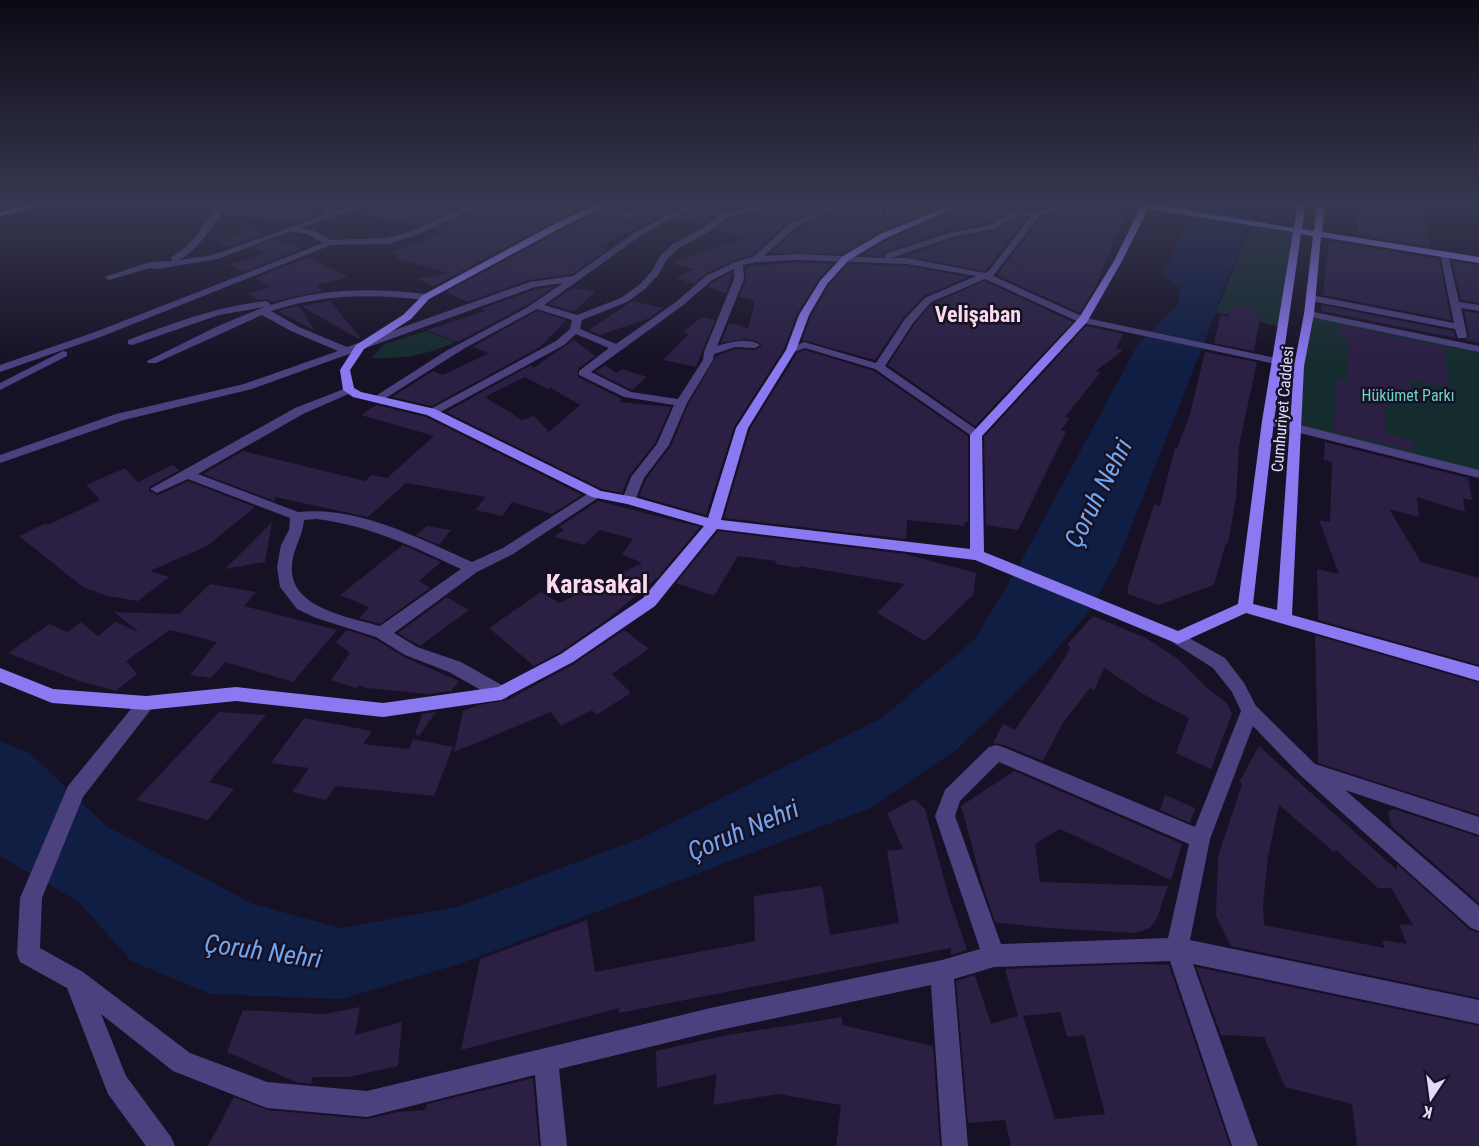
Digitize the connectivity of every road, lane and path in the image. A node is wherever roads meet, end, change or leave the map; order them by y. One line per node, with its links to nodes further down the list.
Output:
1 (181, 255): 21 (street)
2 (219, 255): 21 (street)
3 (298, 255): 37 (street)
4 (503, 255): 25 (street)
5 (607, 255): 24 (street)
6 (666, 255): 33 (street)
7 (760, 255): 17 (street)
8 (850, 255): 16 (street)
9 (890, 255): 18 (street)
10 (1005, 255): 22 (street)
11 (1121, 255): 34 (street)
12 (1293, 255): 48 (street, Cumhuriyet Caddesi)
13 (1316, 255): 26 (street, Cumhuriyet Caddesi)
14 (1444, 255): 28 (street)
15 (1453, 255): 19 (street)
16 (846, 258): 17 (street); 18 (street); 44 (street)
17 (756, 259): 20 (street)
18 (880, 259): 22 (street)
19 (1479, 260)
20 (738, 264): 42 (street); 46 (street)
21 (157, 266): 23 (street)
22 (983, 275): 34 (street); 50 (street)
23 (109, 277)
24 (576, 278): 29 (street); 41 (street)
25 (426, 297): 27 (street); 41 (street)
26 (1311, 298): 32 (street, Cumhuriyet Caddesi); 35 (street)
27 (288, 303): 31 (street); 38 (street)
28 (1455, 304): 30 (street); 35 (street)
29 (537, 306): 33 (street); 54 (street)
30 (1479, 308)
31 (263, 311): 45 (street); 47 (street)
32 (1309, 314): 40 (street); 49 (street, Cumhuriyet Caddesi)
33 (577, 318): 36 (street)
34 (1083, 320): 48 (street); 59 (street)
35 (1460, 327): 40 (street)
36 (575, 330): 42 (street); 56 (street)
37 (99, 333): 51 (street); 52 (street)
38 (132, 342)
39 (755, 345): 46 (street)
40 (1464, 346): 43 (street)
41 (360, 347): 45 (street); 53 (street)
42 (617, 348): 55 (street)
43 (1479, 349)
44 (791, 350): 50 (street); 67 (street)
45 (349, 352): 60 (street)
46 (709, 352): 55 (street)
47 (152, 361)
48 (1278, 361): 49 (street); 57 (street, Cumhuriyet Caddesi)
49 (1299, 366): 58 (street, Cumhuriyet Caddesi)
50 (879, 367): 59 (street)
51 (0, 369)
52 (0, 387)
53 (349, 390): 54 (street); 61 (street)
54 (377, 399): 56 (street)
55 (681, 403): 65 (street)
56 (431, 412): 64 (street)
57 (1268, 421): 58 (street); 70 (street, Cumhuriyet Caddesi)
58 (1295, 429): 62 (street); 71 (street, Cumhuriyet Caddesi)
59 (976, 435): 68 (street)
60 (0, 459)
61 (187, 474): 63 (street); 66 (street)
62 (1479, 474)
63 (157, 489)
64 (597, 494): 65 (street); 69 (street)
65 (629, 500): 67 (street)
66 (297, 516): 69 (street); 72 (street)
67 (713, 524): 68 (street); 76 (street)
68 (977, 555): 73 (street)
69 (472, 568): 72 (street)
70 (1245, 607): 71 (street); 73 (street)
71 (1284, 619): 74 (street)
72 (382, 633): 76 (street)
73 (1178, 638): 78 (street)
74 (1479, 674)
75 (0, 675): 77 (street)
76 (501, 693): 77 (street)
77 (147, 703): 86 (street)
78 (1250, 711): 79 (street); 81 (street)
79 (1307, 769): 80 (street); 82 (street)
80 (1479, 826)
81 (1200, 839): 83 (street); 84 (street)
82 (1479, 920)
83 (1177, 949): 84 (street); 87 (street); 92 (street)
84 (994, 956): 85 (street)
85 (942, 971): 88 (street); 91 (street)
86 (75, 980): 88 (street); 89 (street)
87 (1479, 1012)
88 (546, 1059): 90 (street)
89 (162, 1146)
90 (554, 1146)
91 (955, 1146)
92 (1245, 1146)

